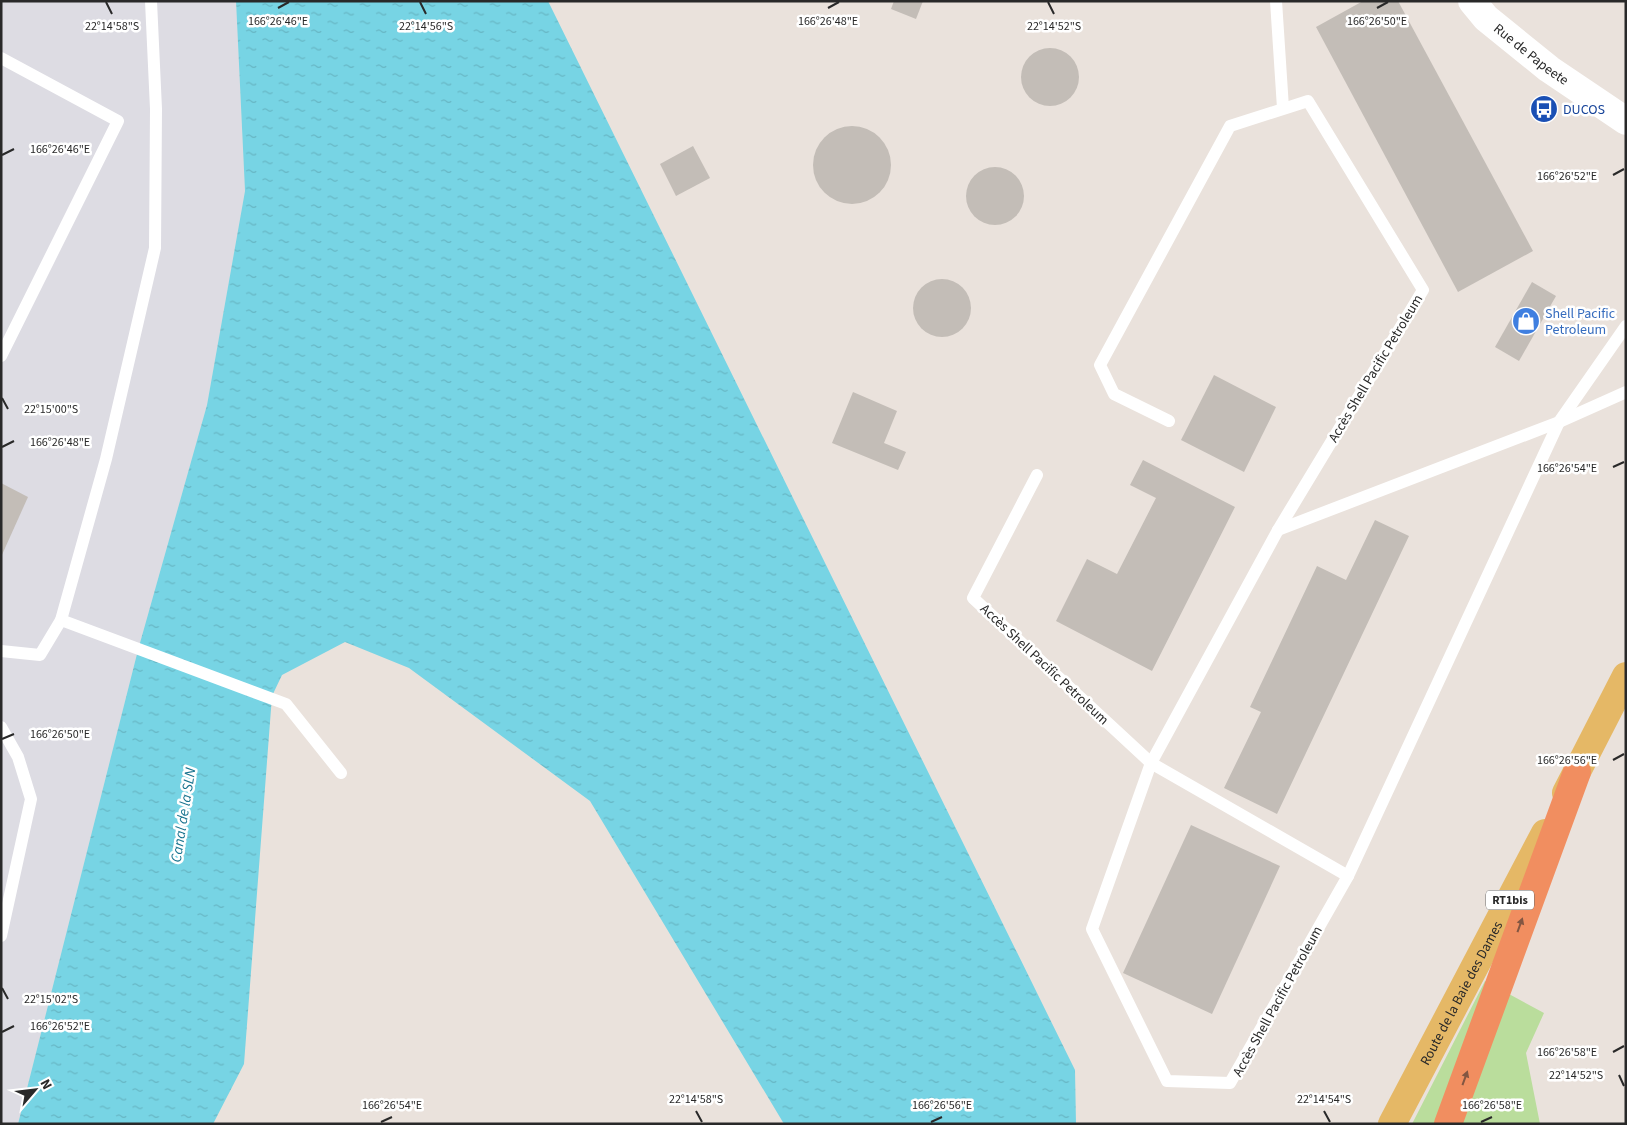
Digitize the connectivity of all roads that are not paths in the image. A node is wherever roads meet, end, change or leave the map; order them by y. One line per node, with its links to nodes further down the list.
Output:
1 (151, 1): 14 (lane)
2 (1276, 1): 5 (lane)
3 (1472, 1): 6 (street, Rue de Papeete)
4 (1, 58): 8 (lane)
5 (1283, 108): 10 (lane, Accès Shell Pacific Petroleum); 13 (lane, Accès Shell Pacific Petroleum)
6 (1624, 121)
7 (1626, 326): 11 (lane, Accès Shell Pacific Petroleum)
8 (1, 356)
9 (1626, 392): 11 (lane)
10 (1169, 421)
11 (1560, 422): 13 (lane); 21 (lane, Accès Shell Pacific Petroleum)
12 (1037, 475): 18 (lane, Accès Shell Pacific Petroleum)
13 (1278, 530): 18 (lane, Accès Shell Pacific Petroleum)
14 (61, 620): 15 (lane); 20 (lane)
15 (1, 651)
16 (1626, 676): 19 (main road, Route de la Baie des Dames / RT1bis)
17 (1, 728): 22 (lane)
18 (1151, 763): 21 (lane, Accès Shell Pacific Petroleum); 21 (lane, Accès Shell Pacific Petroleum)
19 (1577, 772): 23 (main road, Route de la Baie des Dames / RT1bis); 24 (highway, one-way to 19)
20 (341, 773)
21 (1348, 876)
22 (1, 936)
23 (1392, 1124)
24 (1448, 1124)

